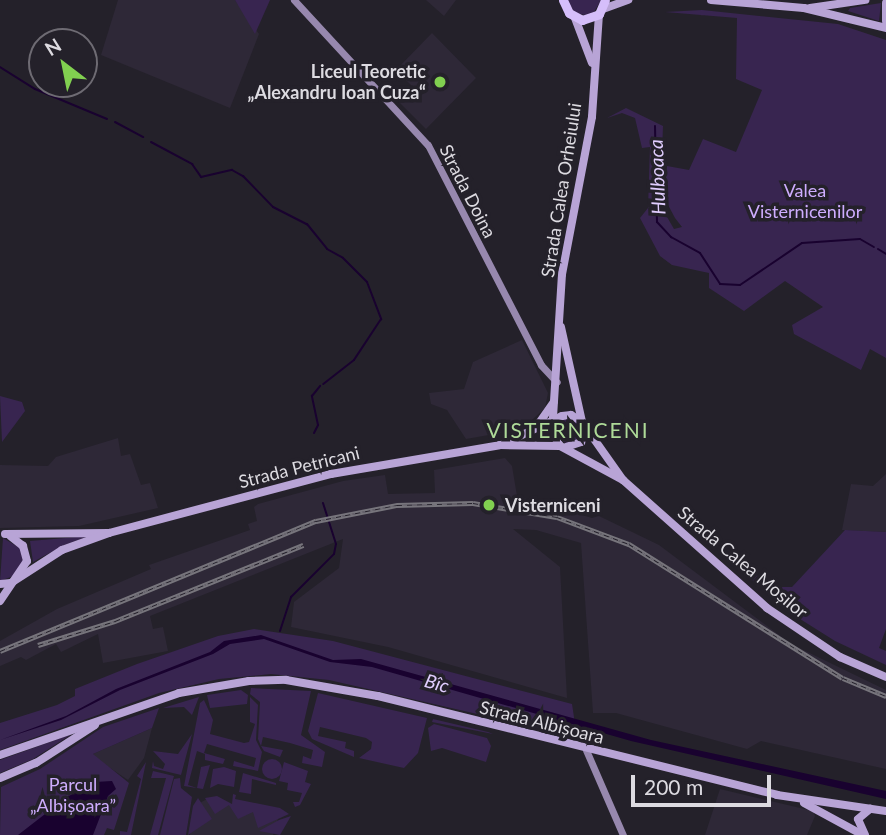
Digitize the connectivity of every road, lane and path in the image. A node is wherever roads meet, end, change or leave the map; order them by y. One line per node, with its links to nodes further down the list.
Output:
1 (294, 0): 14 (main road, Strada Doina)
2 (563, 0): 9 (highway)
3 (628, 0): 7 (main road)
4 (711, 0): 8 (main road)
5 (865, 0): 8 (main road)
6 (886, 4): 10 (main road)
7 (603, 7): 9 (highway); 12 (main road, Strada Calea Orheiului)
8 (804, 8): 11 (main road)
9 (575, 18): 12 (main road, Strada Calea Orheiului)
10 (886, 21)
11 (886, 28)
12 (594, 69): 13 (main road, Strada Calea Orheiului)
13 (559, 317): 14 (main road, Strada Calea Orheiului); 17 (main road, Strada Calea Orheiului)
14 (558, 383): 15 (main road, Strada Calea Orheiului)
15 (557, 397): 16 (main road, Strada Calea Orheiului); 18 (main road)
16 (554, 420): 17 (main road); 18 (main road, Strada Petricani); 20 (main road)
17 (584, 425): 20 (main road); 21 (main road)
18 (531, 433): 19 (main road, Strada Petricani)
19 (500, 445): 20 (main road, Strada Petricani); 22 (main road, Strada Petricani)
20 (563, 447): 21 (main road)
21 (623, 480): 27 (main road, Strada Calea Moșilor)
22 (109, 533): 23 (main road, Strada Petricani); 24 (main road, Strada Petricani)
23 (2, 534): 24 (main road)
24 (21, 575): 25 (main road); 26 (main road)
25 (0, 584)
26 (0, 601)
27 (886, 677)
28 (73, 734): 29 (main road, Strada Albișoara); 30 (main road, Strada Albișoara); 31 (main road, Strada Albișoara)
29 (586, 750): 32 (main road, Strada Albișoara); 35 (main road)
30 (0, 755)
31 (2, 778)
32 (795, 799): 33 (main road, Strada Albișoara); 36 (main road)
33 (870, 809): 34 (main road, Strada Albișoara); 36 (main road)
34 (886, 811)
35 (622, 835)
36 (864, 835)

